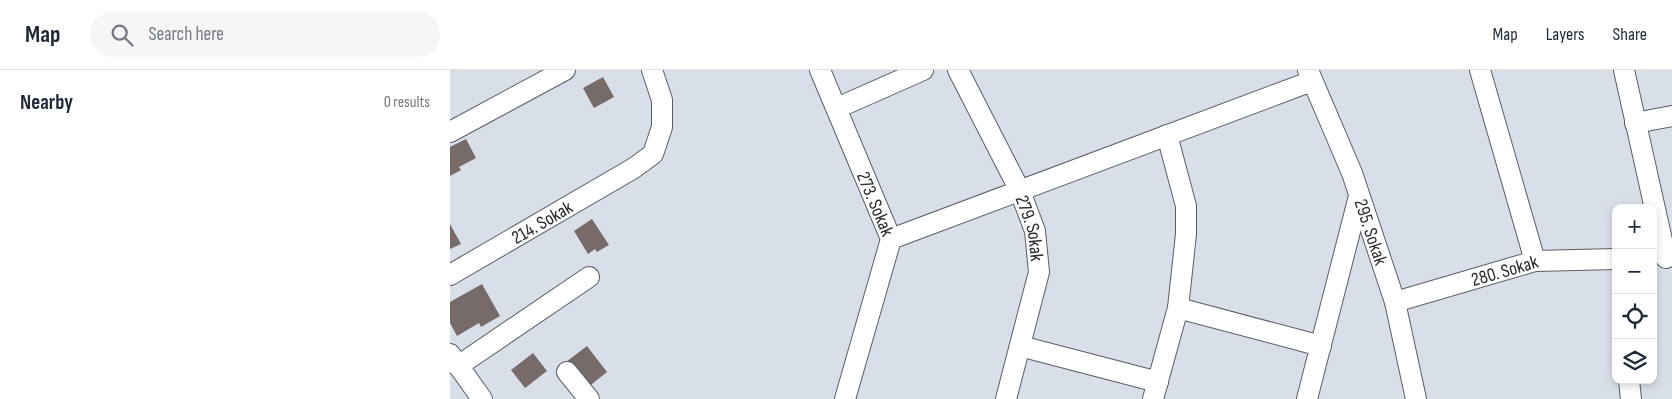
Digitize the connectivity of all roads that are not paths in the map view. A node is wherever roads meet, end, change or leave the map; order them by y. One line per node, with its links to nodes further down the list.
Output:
1 (565, 70): 12 (street)
2 (652, 70): 20 (street, 214. Sokak)
3 (820, 70): 9 (street, 273. Sokak)
4 (922, 70): 9 (street)
5 (958, 70): 14 (street, 279. Sokak)
6 (1480, 70): 19 (street)
7 (1624, 70): 11 (street)
8 (1310, 75): 13 (street); 15 (street, 295. Sokak)
9 (837, 108): 16 (street, 273. Sokak)
10 (1672, 116): 11 (street)
11 (1635, 123): 18 (street)
12 (450, 132)
13 (1168, 135): 14 (street); 23 (street)
14 (1020, 191): 16 (street); 24 (street, 279. Sokak)
15 (1359, 196): 22 (street, 295. Sokak); 25 (street)
16 (891, 239): 32 (street, 273. Sokak)
17 (1612, 258): 19 (street, 280. Sokak)
18 (1664, 258)
19 (1535, 260): 22 (street, 280. Sokak)
20 (450, 275)
21 (589, 277): 26 (street)
22 (1395, 302): 35 (street, 295. Sokak)
23 (1178, 308): 25 (street); 29 (street)
24 (1020, 346): 29 (street); 33 (street, 279. Sokak)
25 (1321, 346): 34 (street)
26 (454, 360): 30 (street)
27 (567, 372): 31 (street)
28 (1629, 384): 36 (street)
29 (1156, 391)
30 (482, 399)
31 (589, 399)
32 (845, 399)
33 (1006, 399)
34 (1307, 399)
35 (1416, 399)
36 (1631, 399)

